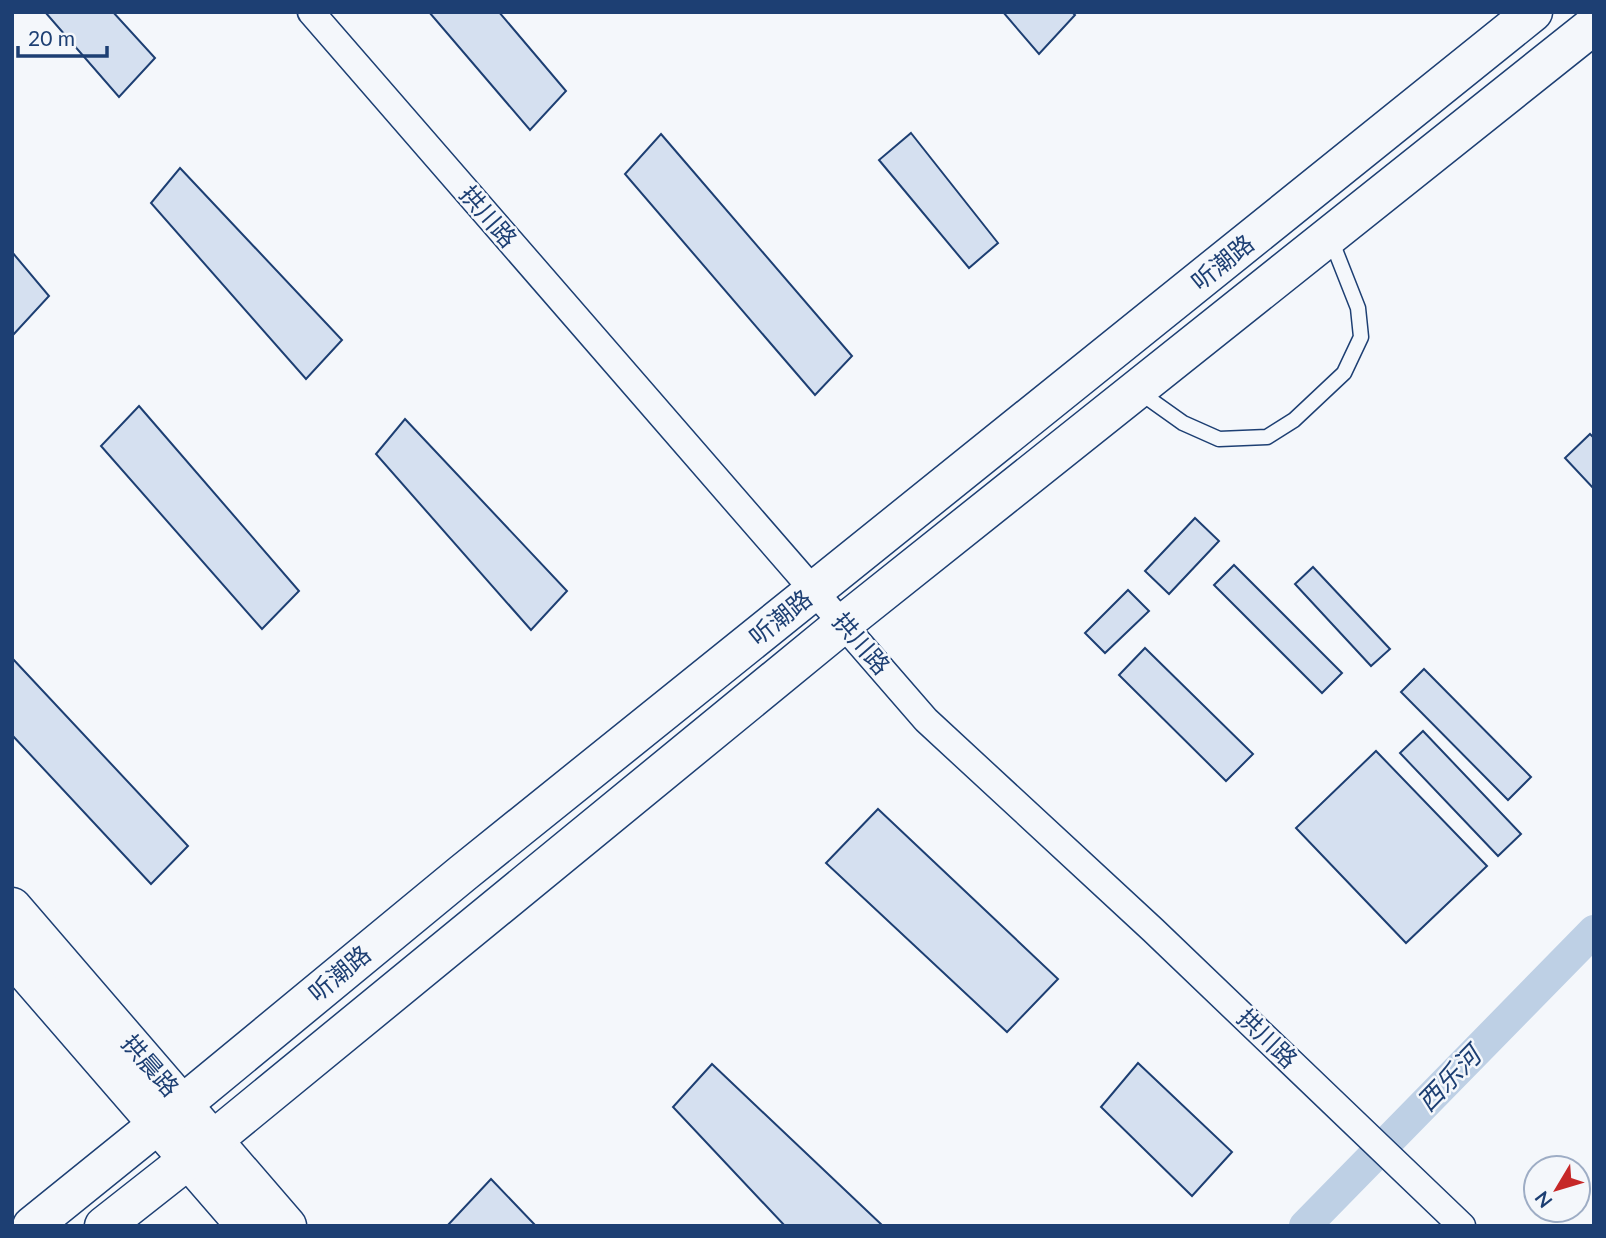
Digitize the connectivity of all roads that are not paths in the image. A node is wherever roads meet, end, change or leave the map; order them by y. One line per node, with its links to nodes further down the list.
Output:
1 (311, 12): 6 (street, 拱川路)
2 (1533, 12): 6 (main road, 听潮路)
3 (1594, 25): 4 (main road, 听潮路)
4 (1329, 236): 5 (main road, 听潮路); 5 (lane)
5 (1137, 390): 7 (main road, 听潮路)
6 (814, 592): 7 (street, 拱川路); 10 (main road, 听潮路)
7 (844, 623): 11 (main road, 听潮路); 12 (street, 拱川路)
8 (12, 907): 10 (main road, 拱晨路)
9 (12, 956): 10 (main road, 拱晨路)
10 (171, 1114): 11 (main road, 拱晨路); 13 (main road, 听潮路)
11 (200, 1151): 14 (main road, 听潮路); 15 (main road, 拱晨路); 16 (main road, 拱晨路)
12 (1454, 1217)
13 (32, 1226)
14 (104, 1226)
15 (246, 1226)
16 (287, 1226)

